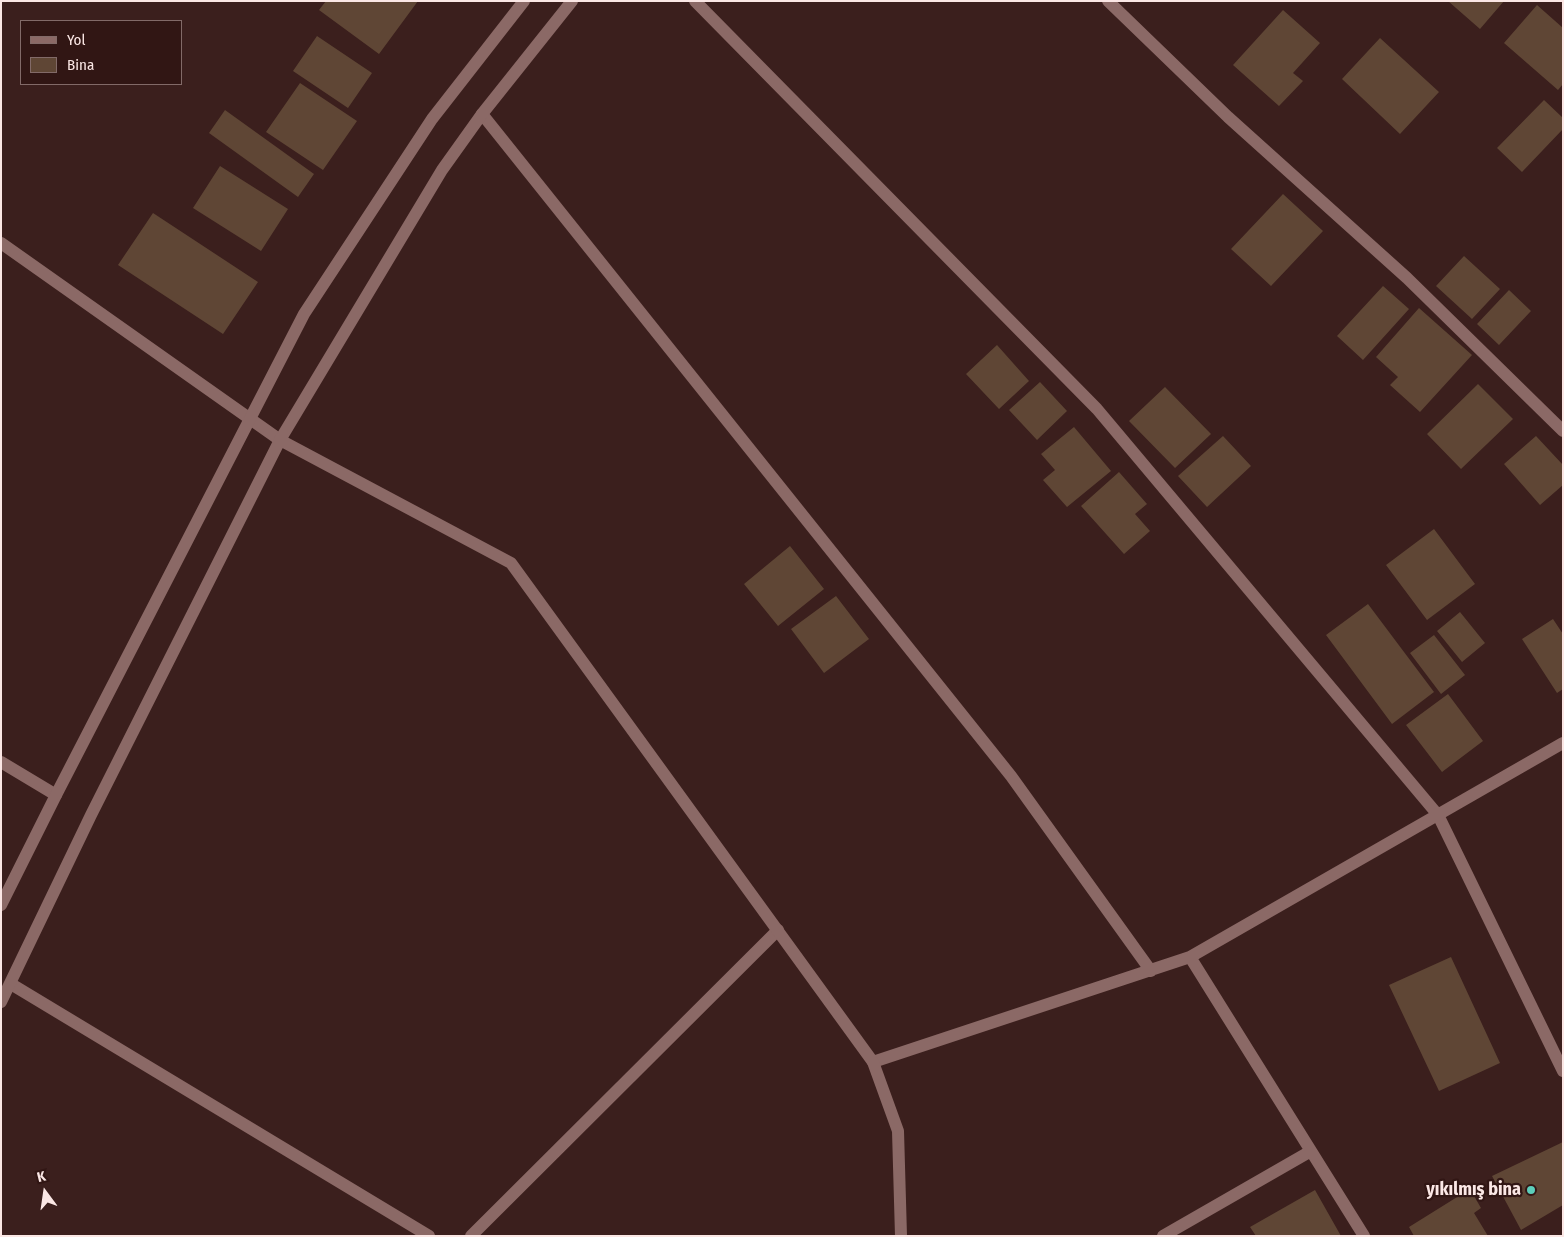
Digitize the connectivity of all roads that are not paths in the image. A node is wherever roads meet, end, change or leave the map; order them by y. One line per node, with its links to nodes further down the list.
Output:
1 (524, 1): 7 (street)
2 (572, 1): 5 (street)
3 (695, 1): 13 (street)
4 (1108, 1): 8 (street)
5 (482, 114): 9 (street); 17 (street)
6 (1, 243): 7 (street)
7 (249, 418): 9 (street); 12 (street)
8 (1563, 431)
9 (280, 440): 15 (street); 18 (street)
10 (1563, 744): 13 (street)
11 (1, 762): 12 (street)
12 (56, 795): 14 (street)
13 (1438, 815): 16 (street); 21 (street)
14 (1, 905)
15 (778, 930): 20 (street); 24 (street)
16 (1190, 958): 17 (street); 22 (street)
17 (1151, 971): 20 (street)
18 (11, 984): 19 (street); 23 (street)
19 (1, 1002)
20 (873, 1062): 25 (street)
21 (1563, 1071)
22 (1311, 1151): 26 (street); 27 (street)
23 (429, 1236)
24 (471, 1236)
25 (901, 1236)
26 (1163, 1236)
27 (1364, 1236)

